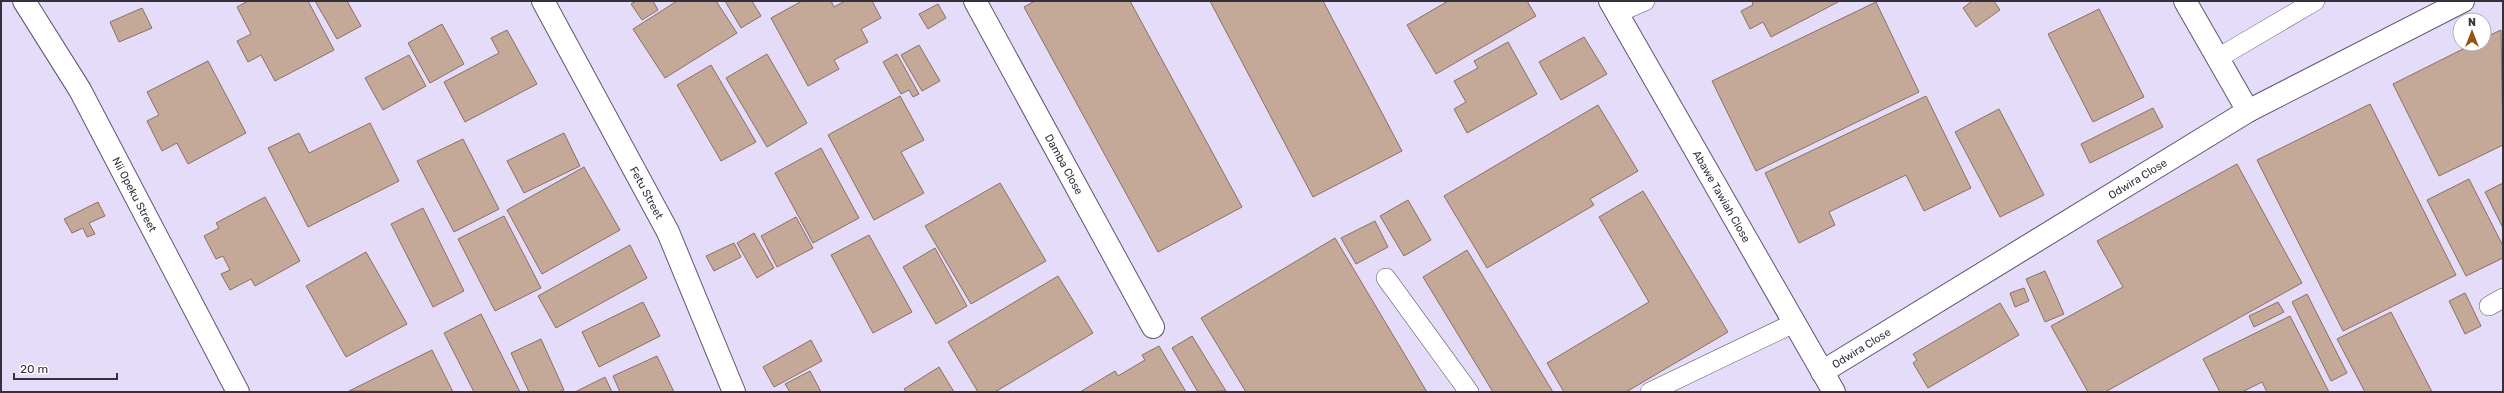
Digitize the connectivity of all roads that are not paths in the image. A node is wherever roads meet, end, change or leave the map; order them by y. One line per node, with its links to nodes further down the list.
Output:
1 (24, 1): 15 (street, Nii Opeku Street)
2 (543, 1): 16 (street, Fetu Street)
3 (975, 1): 13 (street, Damba Close)
4 (1645, 1): 8 (lane)
5 (2185, 1): 9 (street)
6 (2315, 1): 9 (lane)
7 (2463, 1): 10 (street, Odwira Close)
8 (1614, 7): 12 (street, Abawe Tawiah Close)
9 (2218, 58): 10 (street)
10 (2248, 111): 14 (street, Odwira Close)
11 (1386, 278): 17 (lane)
12 (1794, 323): 14 (street, Abawe Tawiah Close); 18 (lane)
13 (1153, 327)
14 (1822, 372): 19 (street, Abawe Tawiah Close)
15 (238, 392)
16 (734, 392)
17 (1469, 392)
18 (1650, 392)
19 (1834, 392)

